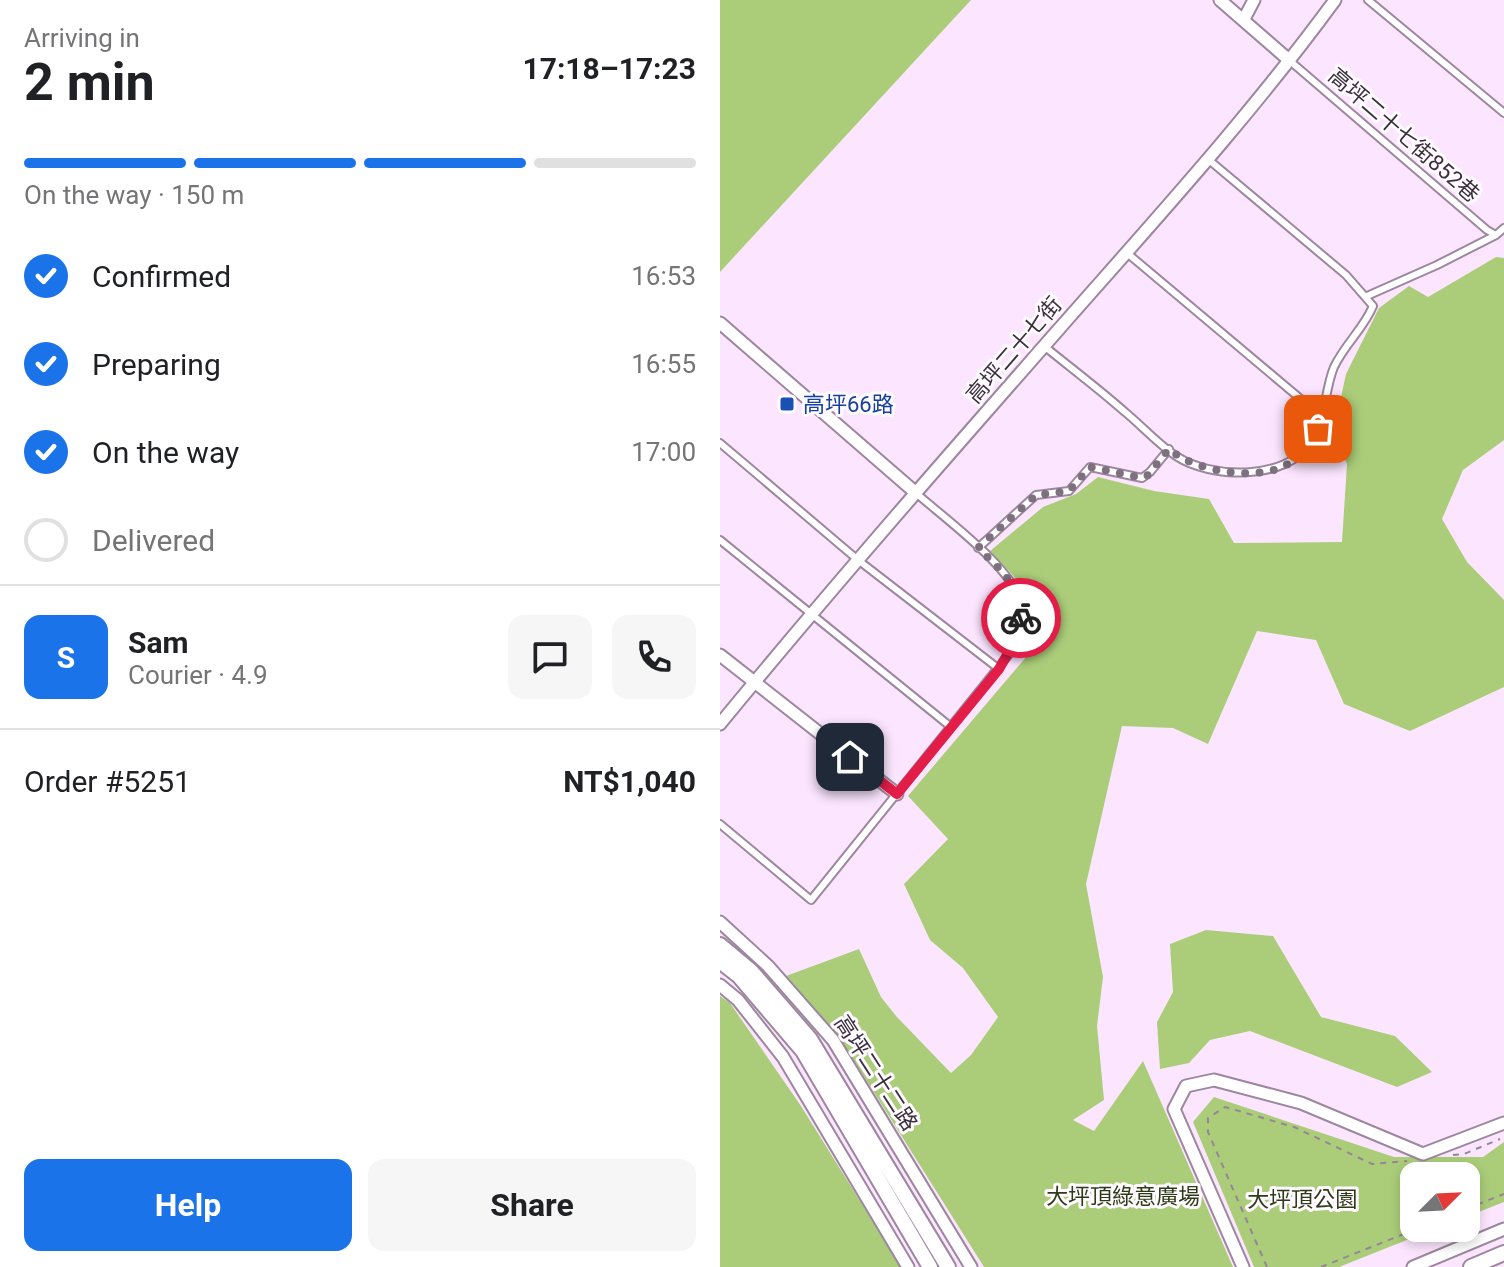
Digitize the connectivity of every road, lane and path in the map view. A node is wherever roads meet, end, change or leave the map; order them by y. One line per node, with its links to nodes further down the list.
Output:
1 (1220, 0): 5 (street)
2 (1254, 0): 5 (street)
3 (1335, 0): 6 (street, 高坪二十七街)
4 (1368, 0): 7 (lane)
5 (1244, 19): 6 (street)
6 (1290, 61): 8 (street, 高坪二十七街); 10 (lane, 高坪二十七街852巷)
7 (1504, 113)
8 (1209, 160): 11 (street, 高坪二十七街); 12 (lane)
9 (1504, 228): 10 (lane)
10 (1496, 235): 12 (lane)
11 (1127, 253): 14 (street, 高坪二十七街); 15 (lane)
12 (1367, 296): 15 (lane)
13 (720, 323): 18 (street)
14 (1044, 346): 17 (lane); 18 (street, 高坪二十七街)
15 (1321, 416): 17 (lane)
16 (720, 443): 21 (lane)
17 (1169, 449): 20 (lane)
18 (916, 493): 20 (lane); 21 (street, 高坪二十七街)
19 (720, 540): 22 (lane)
20 (978, 548): 24 (lane)
21 (858, 560): 22 (street, 高坪二十七街); 24 (lane)
22 (811, 614): 25 (street, 高坪二十七街); 27 (lane)
23 (720, 655): 25 (street)
24 (999, 669): 27 (lane)
25 (755, 682): 26 (street, 高坪二十七街); 28 (street)
26 (720, 724)
27 (951, 727): 28 (lane)
28 (897, 794): 29 (lane)
29 (720, 824)
30 (720, 922): 47 (street, 高坪二十二路)
31 (720, 945): 46 (street, 高坪二十二路)
32 (720, 961): 45 (street)
33 (720, 985): 44 (street)
34 (1504, 1123): 48 (street)
35 (1504, 1136): 36 (path)
36 (1449, 1156)
37 (1418, 1159): 49 (path)
38 (1504, 1194): 39 (path)
39 (1480, 1203)
40 (1504, 1229): 42 (street)
41 (1400, 1236): 50 (path)
42 (1465, 1246): 51 (street); 52 (street)
43 (1504, 1253): 52 (street)
44 (908, 1267)
45 (930, 1267)
46 (948, 1267)
47 (971, 1267)
48 (1243, 1267)
49 (1267, 1267)
50 (1321, 1267)
51 (1413, 1267)
52 (1472, 1267)

